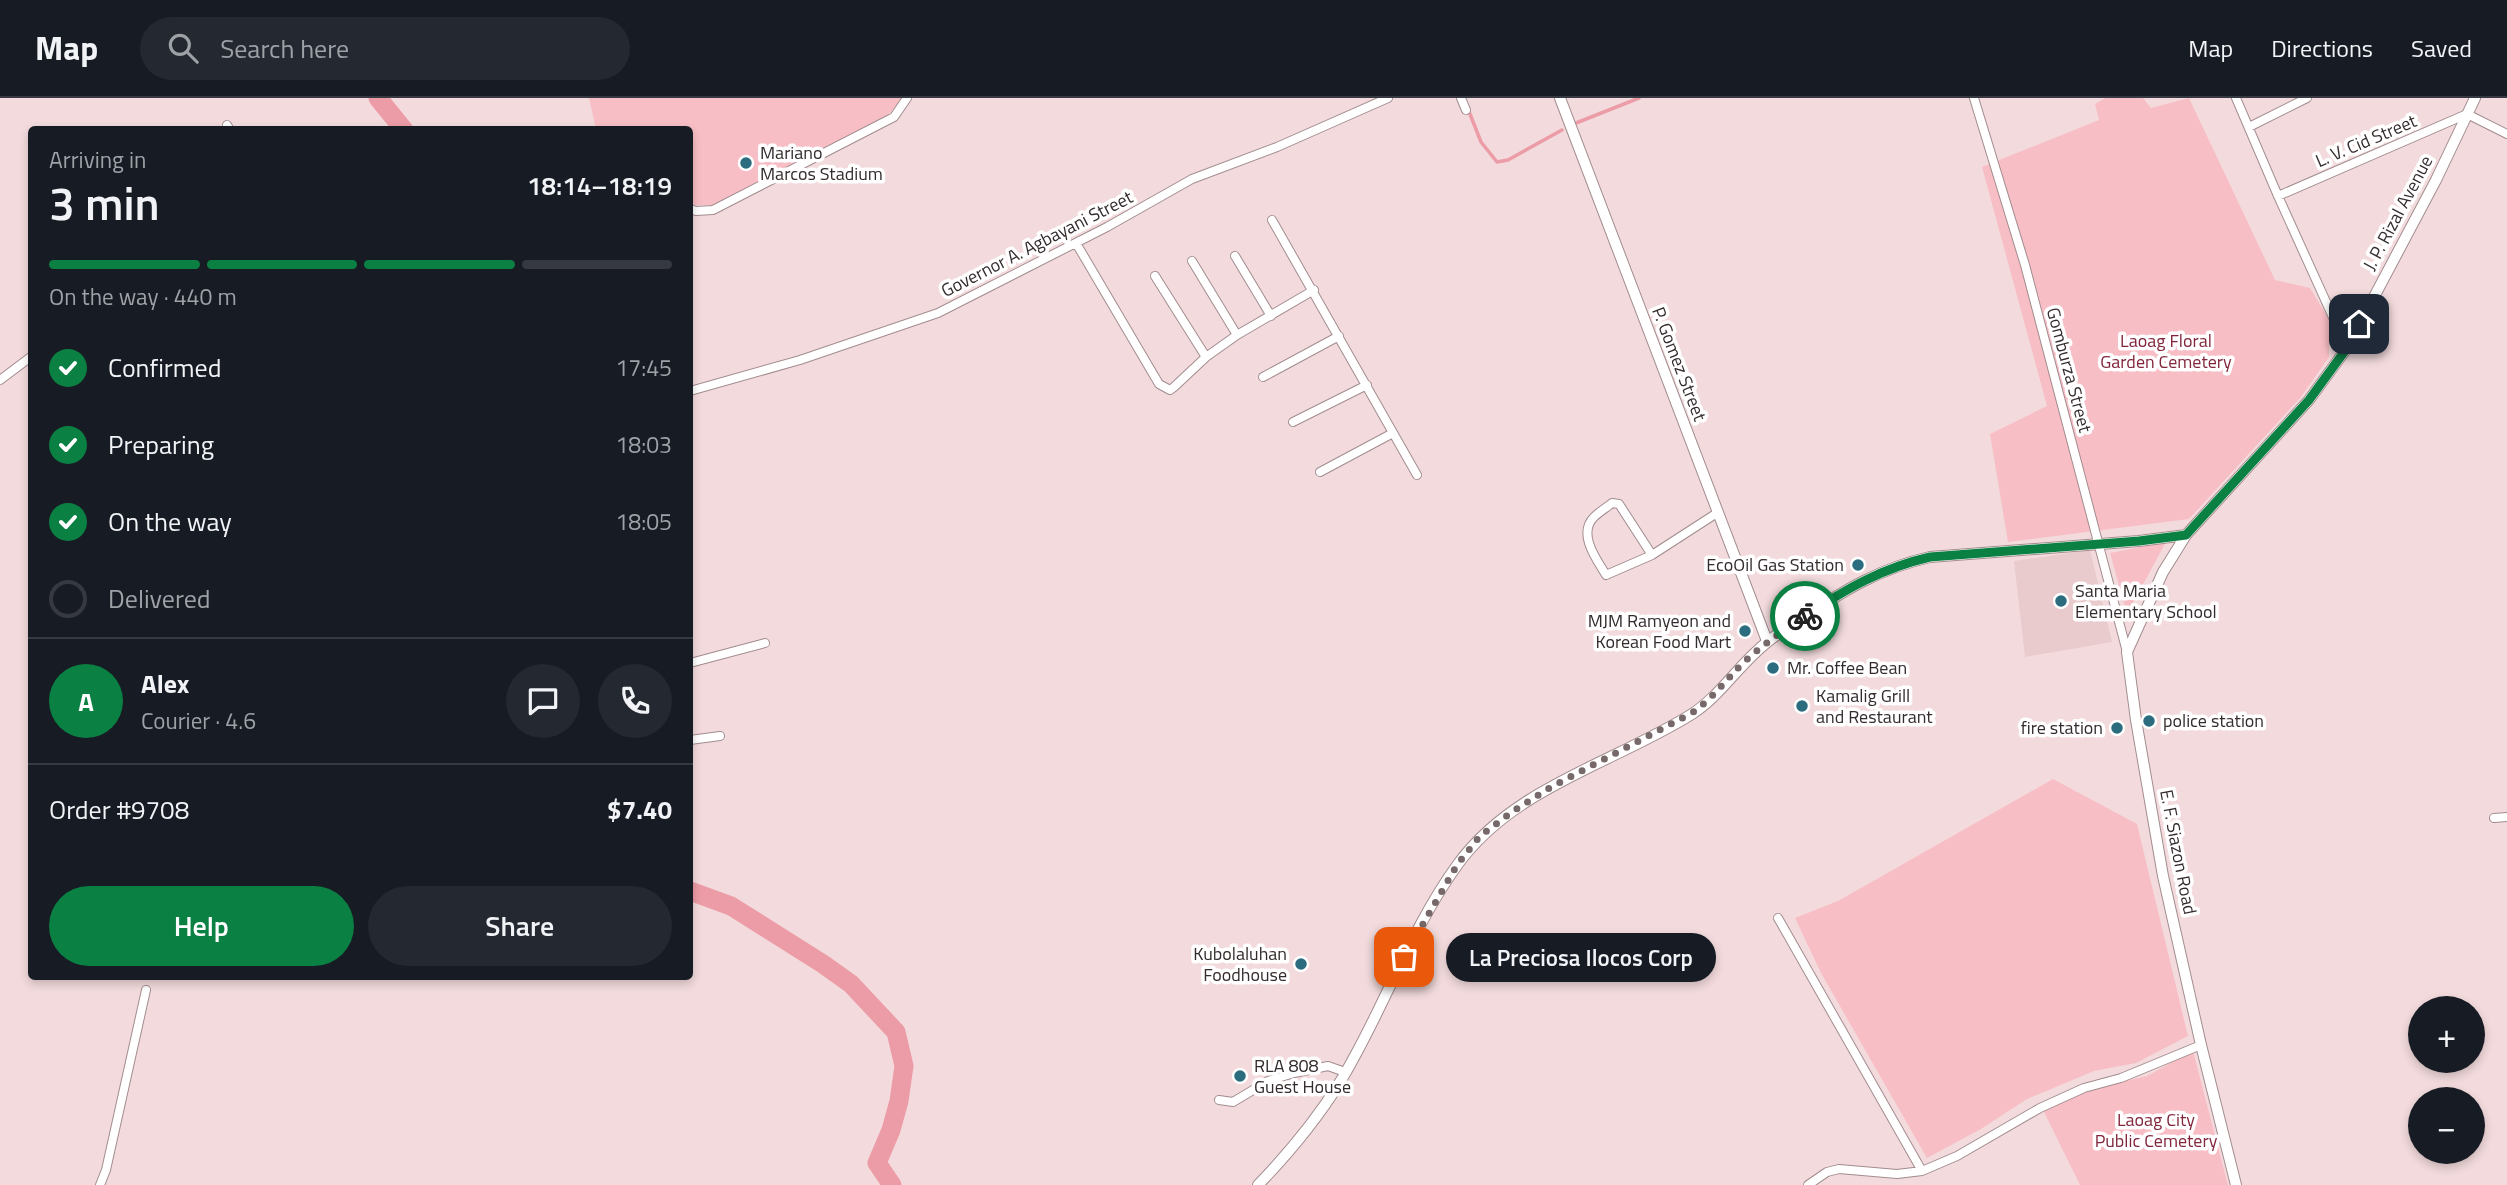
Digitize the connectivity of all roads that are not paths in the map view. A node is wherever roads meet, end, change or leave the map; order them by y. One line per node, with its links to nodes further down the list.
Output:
1 (907, 98): 14 (street)
2 (1388, 98): 16 (street, Governor A. Agbayani Street)
3 (1461, 98): 9 (street)
4 (1560, 98): 35 (main road, P. Gomez Street)
5 (1973, 98): 37 (street, Gomburza Street)
6 (2236, 98): 11 (street)
7 (2307, 98): 11 (street)
8 (2475, 98): 10 (main road, J. P. Rizal Avenue)
9 (1466, 110)
10 (2467, 114): 12 (street); 13 (street, L. V. Cid Street); 24 (main road, J. P. Rizal Avenue)
11 (2249, 127): 13 (street)
12 (2507, 134)
13 (2277, 197): 24 (street)
14 (693, 210)
15 (1272, 220): 20 (street)
16 (1076, 243): 25 (street); 30 (street, Governor A. Agbayani Street)
17 (1235, 256): 21 (street)
18 (1192, 261): 22 (street)
19 (1155, 275): 25 (street)
20 (1314, 290): 21 (street); 23 (street)
21 (1271, 316): 22 (street)
22 (1237, 335): 25 (street)
23 (1339, 336): 27 (street); 29 (street)
24 (2347, 348): 36 (main road, J. P. Rizal Avenue)
25 (1206, 357)
26 (28, 358): 28 (street)
27 (1263, 377)
28 (0, 380)
29 (1367, 385): 31 (street); 32 (street)
30 (693, 390)
31 (1293, 422)
32 (1394, 433): 33 (street); 34 (street)
33 (1320, 472)
34 (1417, 475)
35 (1717, 513): 38 (street); 39 (main road, P. Gomez Street)
36 (2186, 535): 37 (main road); 41 (main road)
37 (2098, 544): 39 (main road); 41 (street, Gomburza Street)
38 (1652, 555): 38 (street)
39 (1767, 641): 50 (main road)
40 (765, 643): 42 (street)
41 (2127, 652): 49 (main road, E. F. Siazon Road)
42 (693, 662)
43 (720, 736): 44 (street)
44 (693, 740)
45 (2507, 817): 46 (street)
46 (2494, 818)
47 (1778, 918): 52 (street)
48 (146, 990): 53 (street)
49 (2201, 1045): 52 (street); 56 (main road, E. F. Siazon Road)
50 (1345, 1072): 51 (street); 54 (main road)
51 (1219, 1100)
52 (1922, 1171): 55 (street)
53 (100, 1185)
54 (1258, 1185)
55 (1808, 1185)
56 (2236, 1185)

